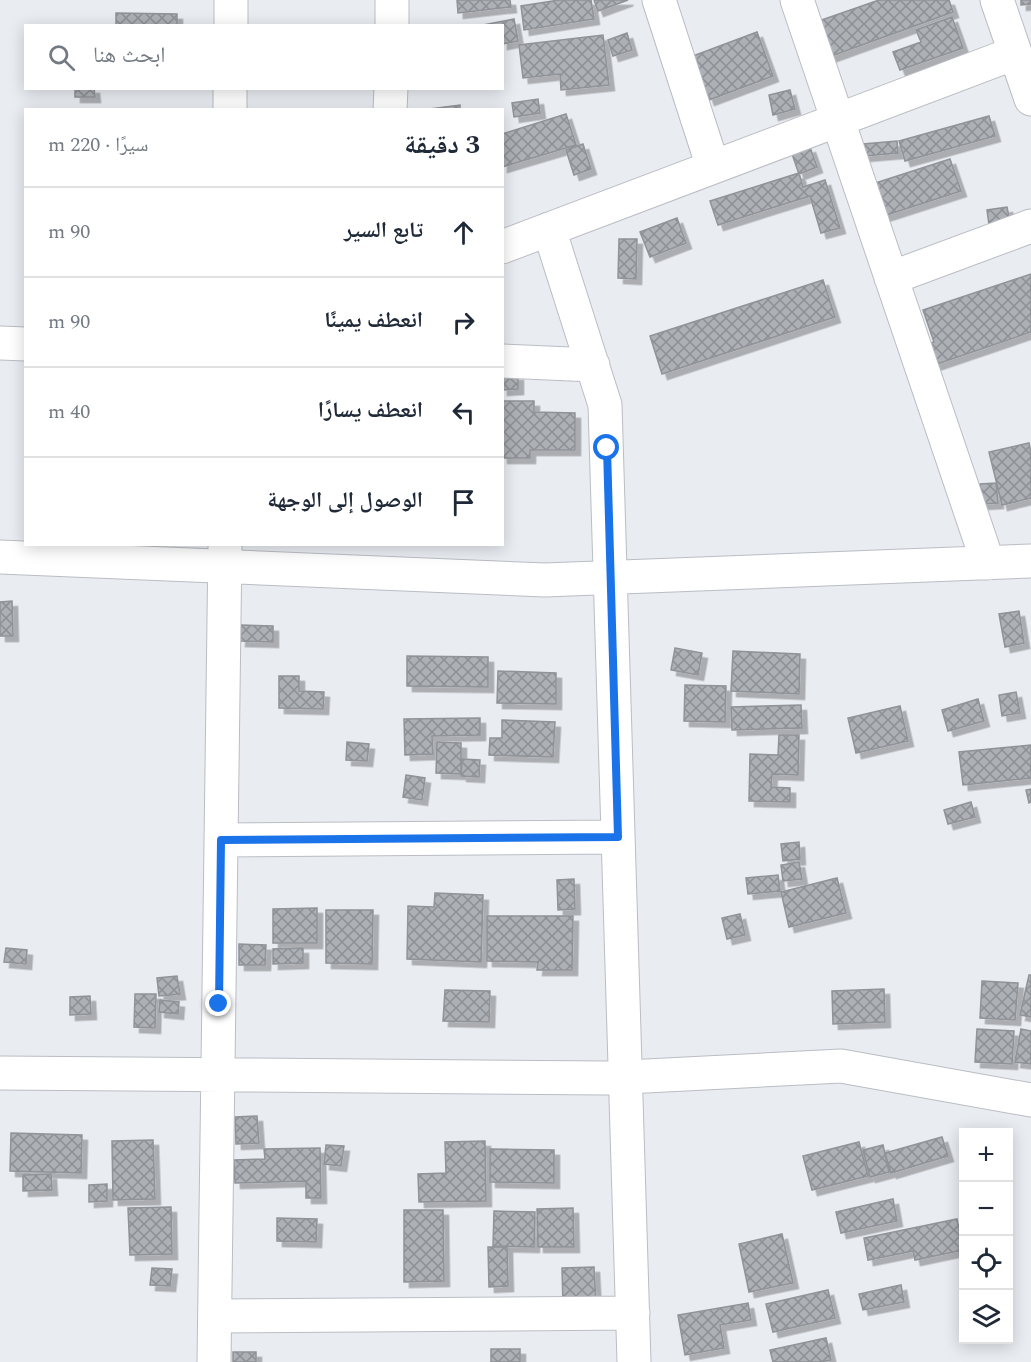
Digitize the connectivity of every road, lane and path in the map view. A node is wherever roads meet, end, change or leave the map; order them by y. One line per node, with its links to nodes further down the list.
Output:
1 (231, 0): 6 (street)
2 (392, 0): 7 (street)
3 (659, 0): 15 (street)
4 (797, 0): 14 (street)
5 (997, 0): 8 (street)
6 (231, 24)
7 (392, 24)
8 (1015, 53): 11 (street); 14 (street)
9 (230, 90): 12 (street)
10 (391, 90): 13 (street)
11 (1031, 99)
12 (230, 108)
13 (390, 108)
14 (838, 120): 15 (street); 19 (street)
15 (713, 167): 17 (street)
16 (1031, 226): 19 (street)
17 (549, 229): 18 (street); 23 (street)
18 (504, 246)
19 (891, 278): 27 (street)
20 (0, 344): 21 (street)
21 (24, 344)
22 (504, 361): 23 (street)
23 (593, 366): 28 (street)
24 (225, 556): 25 (street); 28 (street); 30 (street)
25 (0, 557)
26 (1031, 561): 27 (street)
27 (988, 563): 28 (street)
28 (610, 578): 29 (street)
29 (618, 837): 30 (street); 33 (street)
30 (221, 840): 32 (street)
31 (0, 1073): 32 (street)
32 (218, 1075): 33 (street); 36 (street)
33 (625, 1077): 34 (street); 35 (street)
34 (1031, 1100)
35 (633, 1313): 36 (street); 38 (street)
36 (215, 1316): 37 (street)
37 (214, 1362)
38 (634, 1362)

